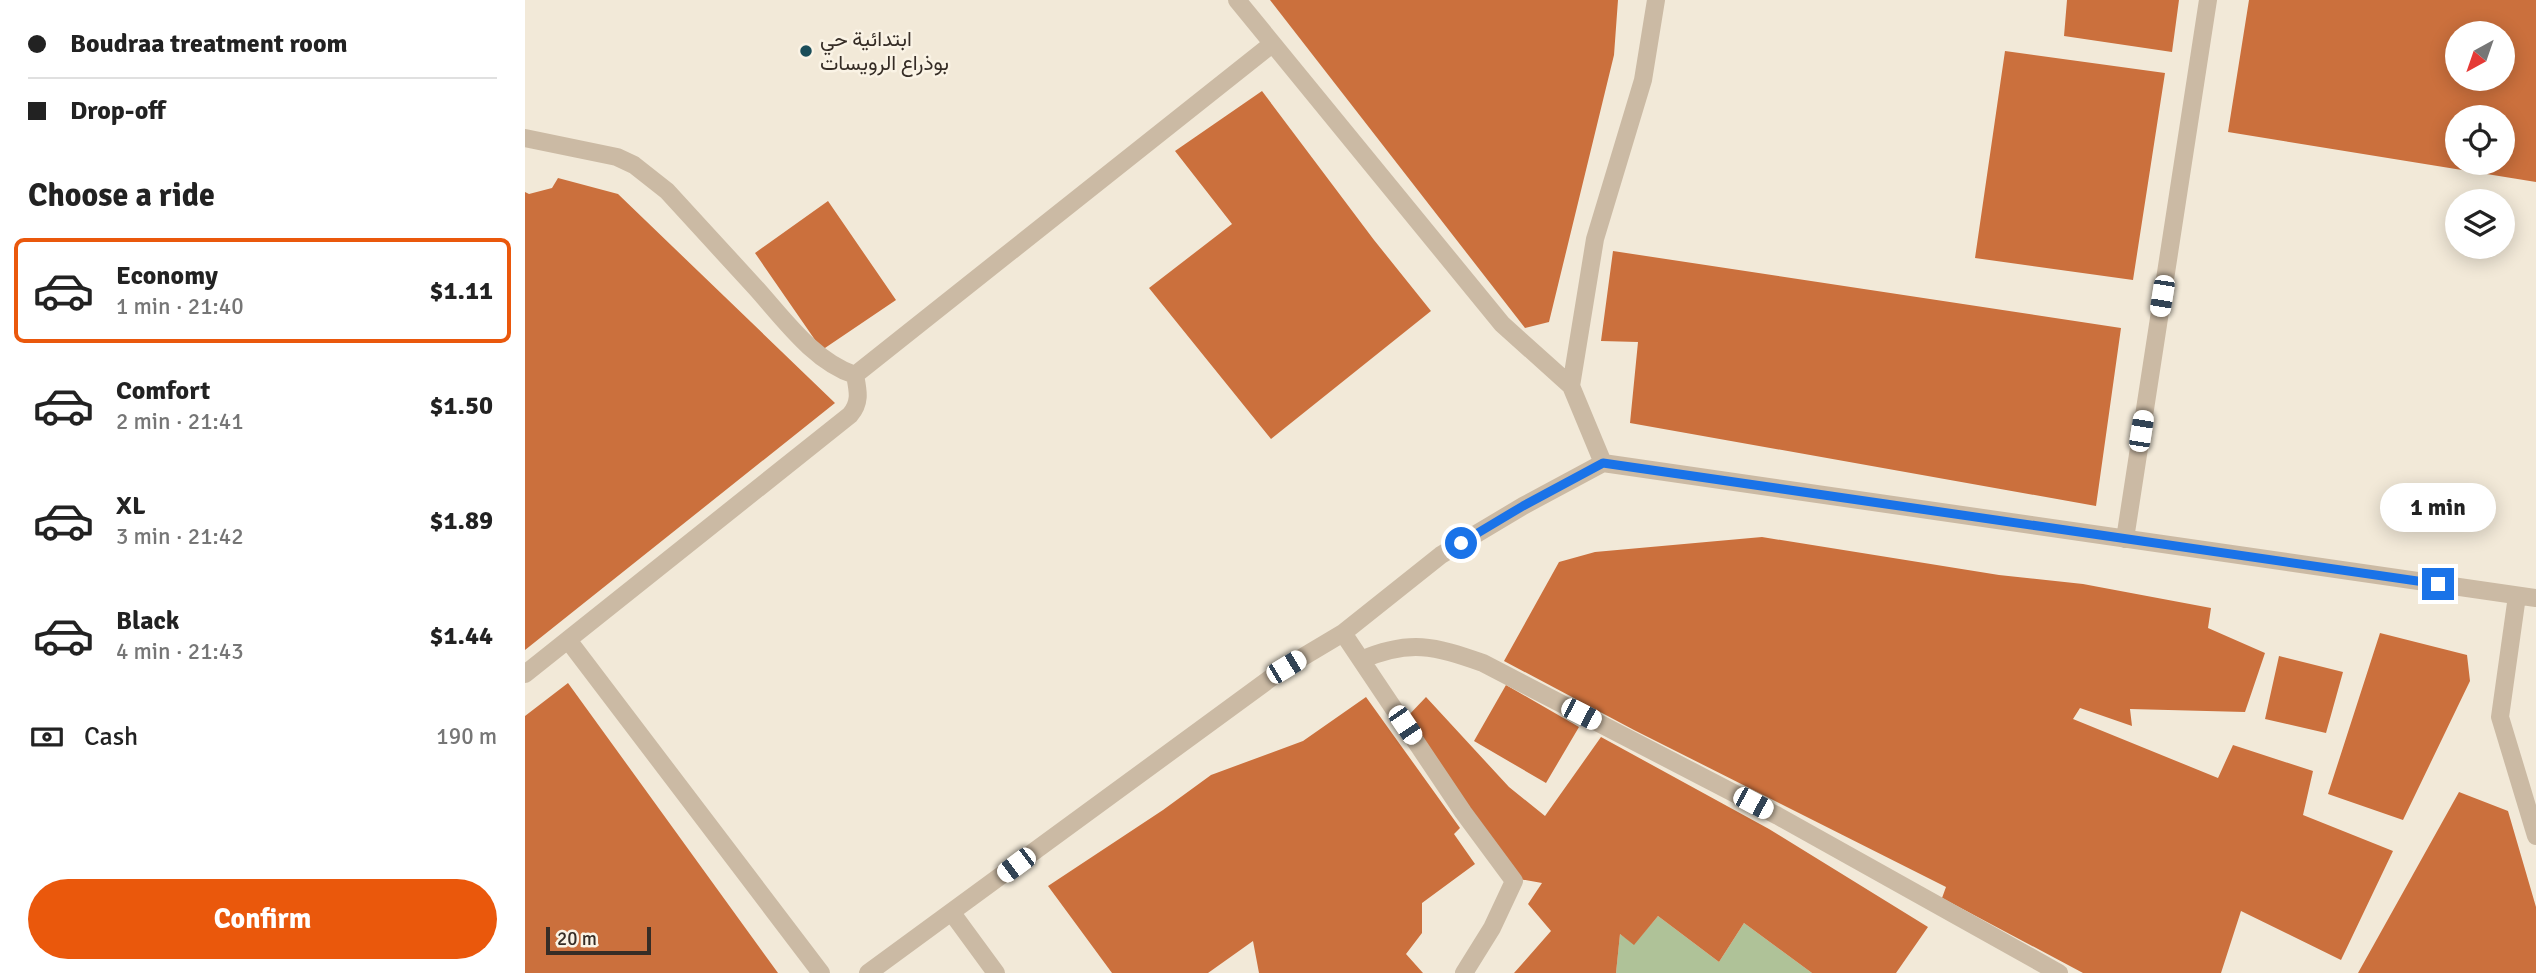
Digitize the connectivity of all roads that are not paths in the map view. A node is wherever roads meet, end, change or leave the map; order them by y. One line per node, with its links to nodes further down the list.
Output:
1 (1237, 0): 4 (street)
2 (1656, 0): 7 (street)
3 (2208, 0): 9 (street)
4 (1272, 44): 6 (street); 7 (street)
5 (525, 138): 6 (street)
6 (855, 375): 13 (street)
7 (1571, 386): 8 (street)
8 (1603, 463): 9 (street); 12 (street)
9 (2125, 539): 10 (street)
10 (2517, 596): 11 (street); 16 (street)
11 (2536, 598)
12 (1343, 633): 14 (street); 17 (street)
13 (568, 640): 15 (street); 18 (street)
14 (1361, 660): 21 (street); 22 (street)
15 (525, 674)
16 (2536, 836)
17 (952, 913): 19 (street); 20 (street)
18 (821, 973)
19 (867, 973)
20 (996, 973)
21 (1464, 973)
22 (2059, 973)

